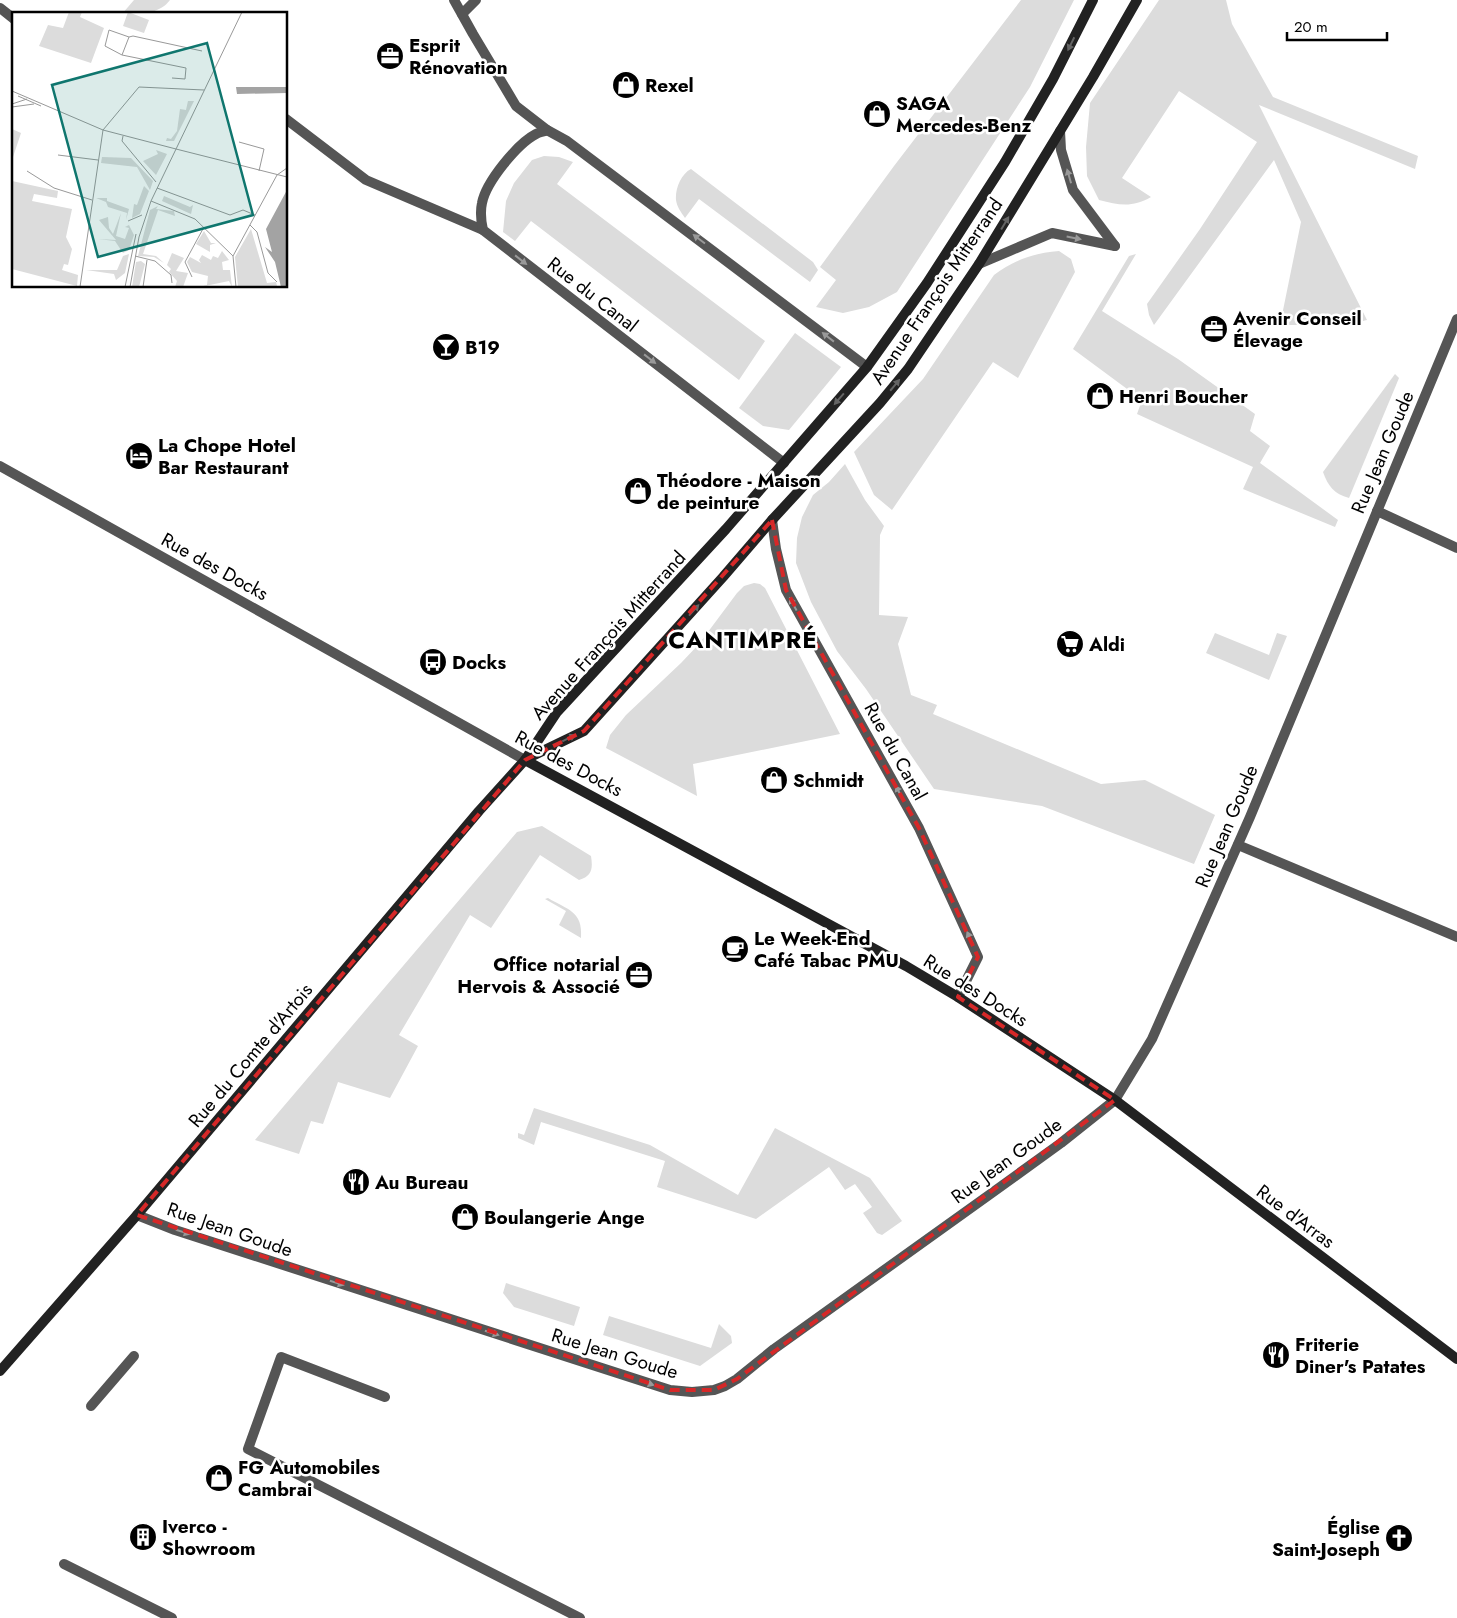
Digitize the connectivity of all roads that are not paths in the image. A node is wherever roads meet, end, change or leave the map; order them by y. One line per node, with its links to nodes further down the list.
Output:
1 (454, 0): 6 (street)
2 (476, 0): 6 (street)
3 (1093, 0): 14 (main road, Avenue François Mitterrand, one-way to 14)
4 (1137, 0): 10 (main road, Avenue François Mitterrand)
5 (0, 8): 7 (street)
6 (462, 14): 9 (street)
7 (12, 17)
8 (288, 121): 11 (street, Rue du Canal)
9 (547, 130): 11 (street); 14 (street, one-way to 9)
10 (1060, 131): 12 (main road, Avenue François Mitterrand, one-way to 10); 12 (street, one-way to 10)
11 (482, 230): 15 (street, Rue du Canal, one-way to 15)
12 (979, 264): 18 (main road, Avenue François Mitterrand, one-way to 12)
13 (1457, 319): 17 (street, Rue Jean Goude)
14 (867, 367): 15 (main road, Avenue François Mitterrand, one-way to 15)
15 (784, 463): 20 (main road, Avenue François Mitterrand)
16 (0, 466): 20 (street, Rue des Docks)
17 (1377, 511): 19 (street); 21 (street, Rue Jean Goude)
18 (772, 520): 20 (main road, Avenue François Mitterrand, one-way to 18); 23 (street, Rue du Canal, one-way to 18)
19 (1457, 548)
20 (526, 760): 23 (main road, Rue des Docks); 25 (main road, Rue du Comte d'Artois)
21 (1238, 845): 22 (street); 24 (street, Rue Jean Goude)
22 (1457, 937)
23 (958, 997): 24 (main road, Rue des Docks)
24 (1115, 1100): 25 (street, Rue Jean Goude, one-way to 24); 27 (main road, Rue d'Arras)
25 (137, 1215): 28 (main road, Rue du Comte d'Artois)
26 (134, 1356): 30 (street)
27 (1457, 1359)
28 (0, 1371)
29 (385, 1397): 33 (street)
30 (92, 1406)
31 (64, 1564): 32 (street)
32 (172, 1618)
33 (580, 1618)

